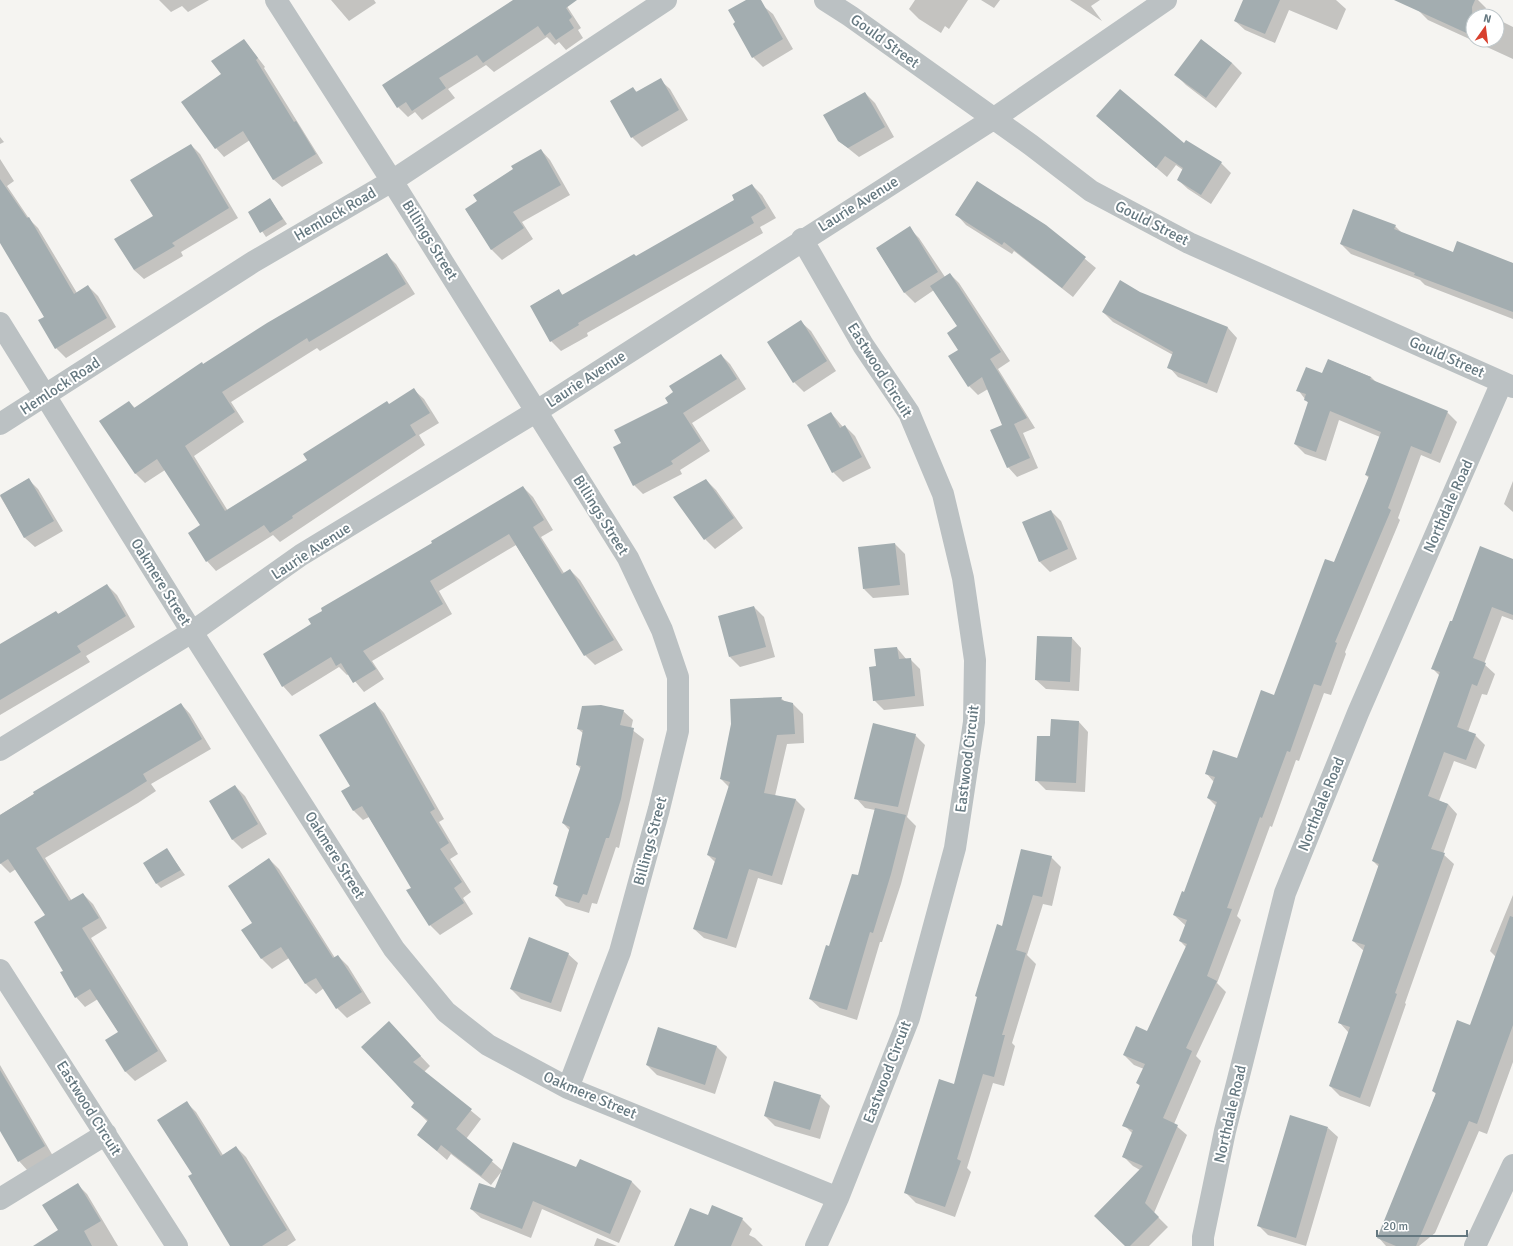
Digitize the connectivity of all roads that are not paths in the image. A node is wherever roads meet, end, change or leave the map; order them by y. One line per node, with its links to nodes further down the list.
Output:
1 (276, 0): 6 (street, Billings Street)
2 (666, 0): 6 (street, Hemlock Road)
3 (825, 0): 5 (street, Gould Street)
4 (1166, 0): 5 (street, Laurie Avenue)
5 (993, 119): 7 (street, Laurie Avenue); 9 (street, Gould Street)
6 (392, 181): 10 (street, Hemlock Road); 11 (street, Billings Street)
7 (802, 239): 11 (street, Laurie Avenue); 19 (street, Eastwood Circuit)
8 (0, 323): 10 (street, Oakmere Street)
9 (1508, 384): 23 (street, Northdale Road)
10 (46, 395): 12 (street, Hemlock Road); 13 (street, Oakmere Street)
11 (537, 411): 13 (street, Laurie Avenue); 16 (street, Billings Street)
12 (0, 424)
13 (192, 632): 14 (street, Laurie Avenue); 16 (street, Oakmere Street)
14 (0, 750)
15 (0, 970): 17 (street, Eastwood Circuit)
16 (568, 1088): 19 (street, Oakmere Street)
17 (106, 1134): 20 (street); 21 (street, Eastwood Circuit)
18 (1513, 1165): 24 (street)
19 (838, 1198): 22 (street, Eastwood Circuit)
20 (0, 1199)
21 (176, 1246)
22 (816, 1246)
23 (1203, 1246)
24 (1475, 1246)

